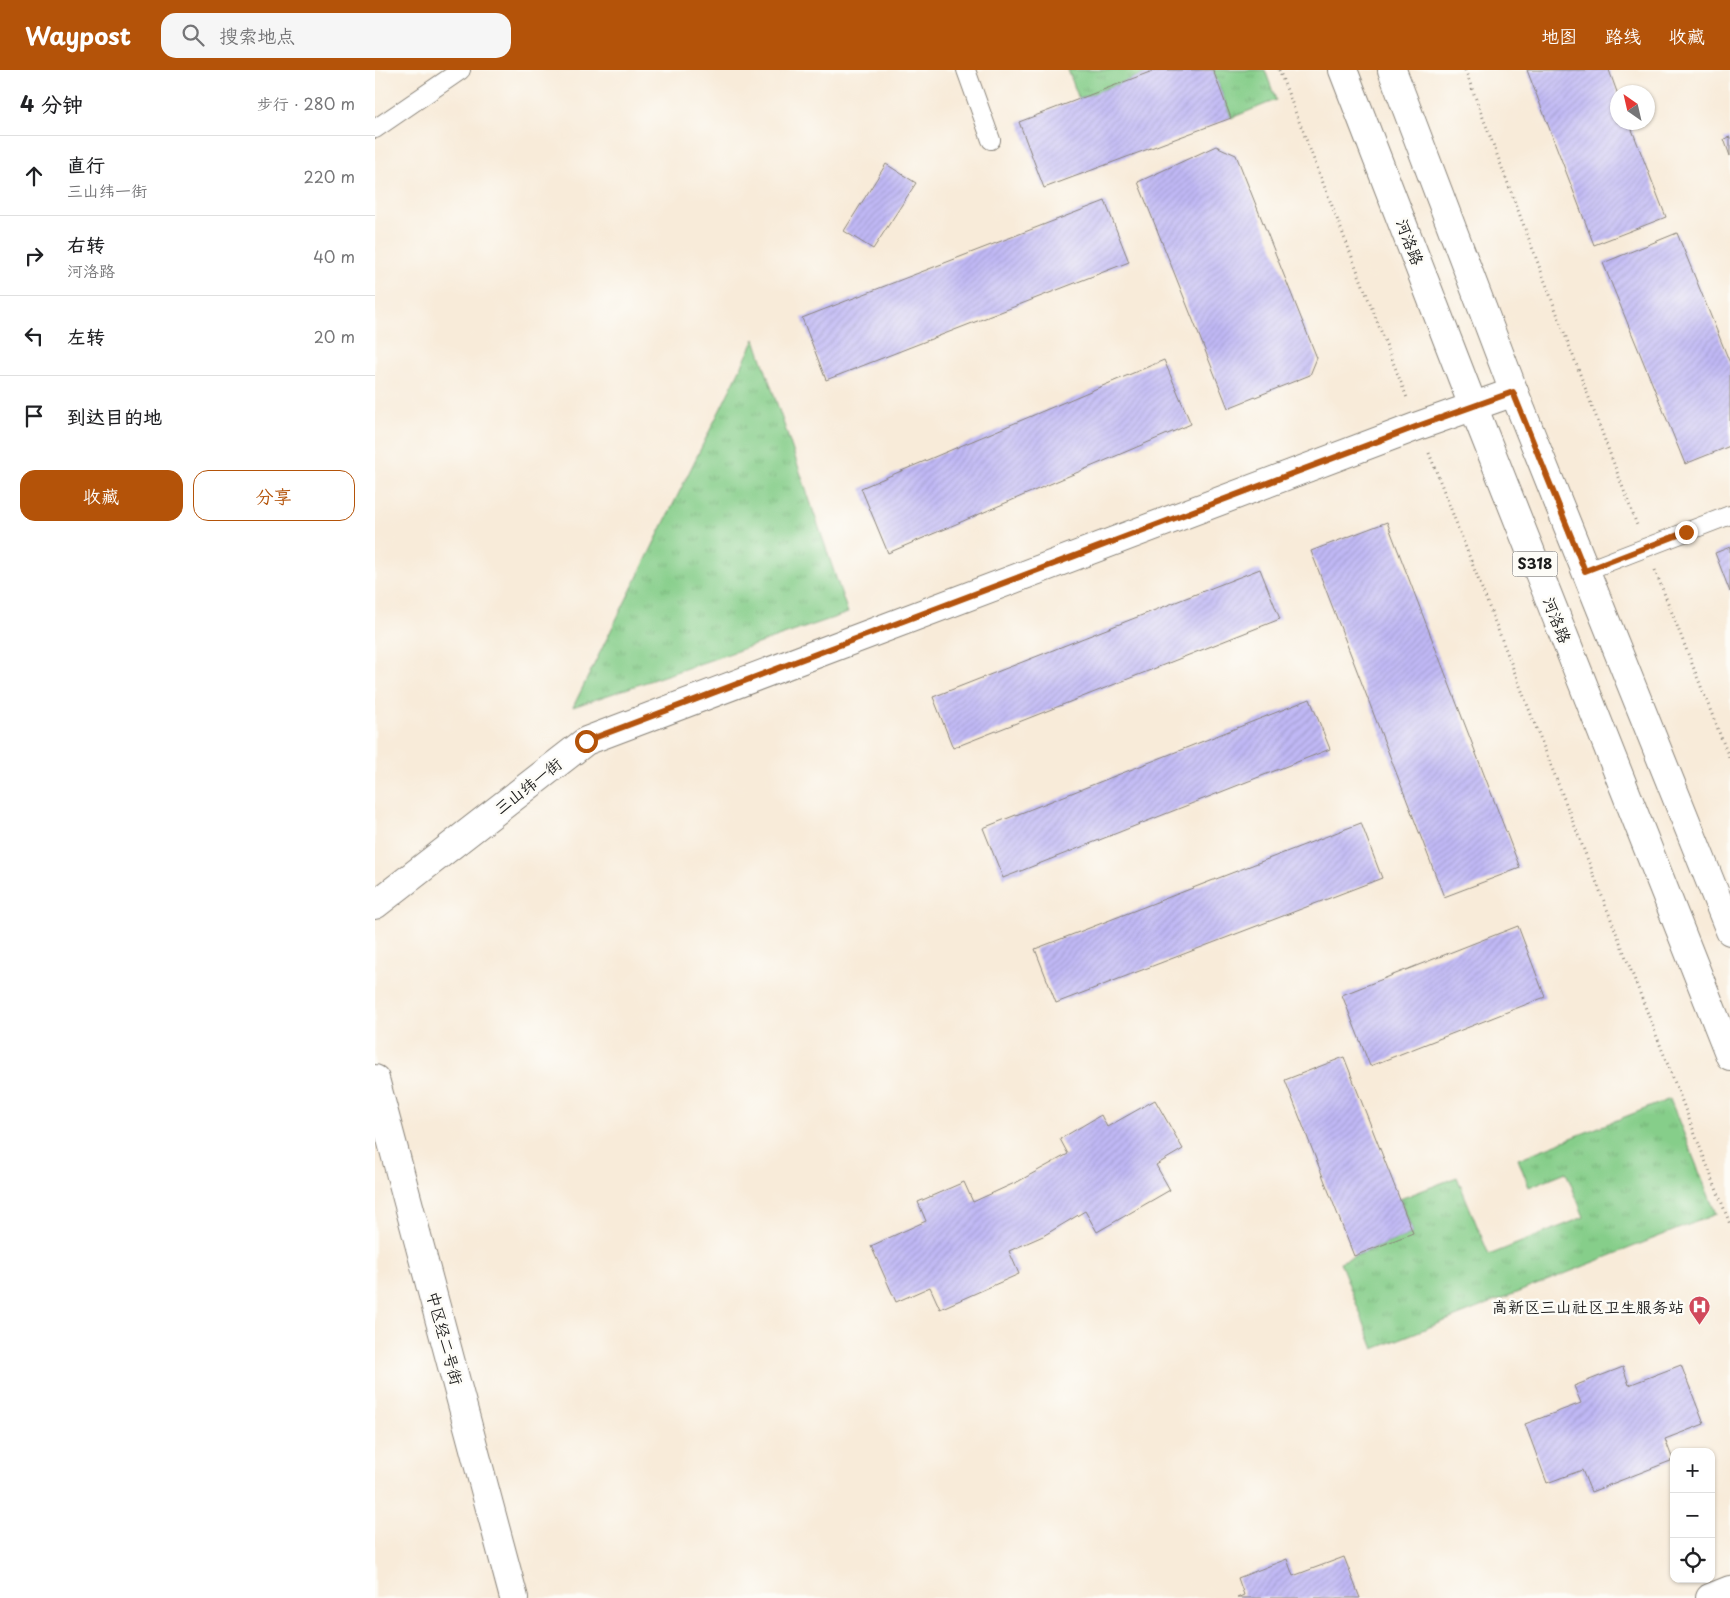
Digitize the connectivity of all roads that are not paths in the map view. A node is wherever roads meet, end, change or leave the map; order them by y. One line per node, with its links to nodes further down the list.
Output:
1 (461, 70): 5 (lane)
2 (966, 70): 6 (lane)
3 (1343, 70): 8 (main road, 河洛路 / S318)
4 (1392, 70): 7 (main road, S318)
5 (375, 129)
6 (991, 140)
7 (1513, 392): 8 (main road, 三山纬一街); 10 (main road, S318)
8 (1473, 406): 11 (main road, 三山纬一街); 13 (main road, 河洛路 / S318)
9 (1730, 515): 10 (lane)
10 (1585, 571): 12 (main road, S318)
11 (375, 905)
12 (1730, 931)
13 (1730, 1056)
14 (375, 1079): 16 (main road, 中区经二号街)
15 (1730, 1590): 17 (main road)
16 (514, 1598)
17 (1710, 1598)

